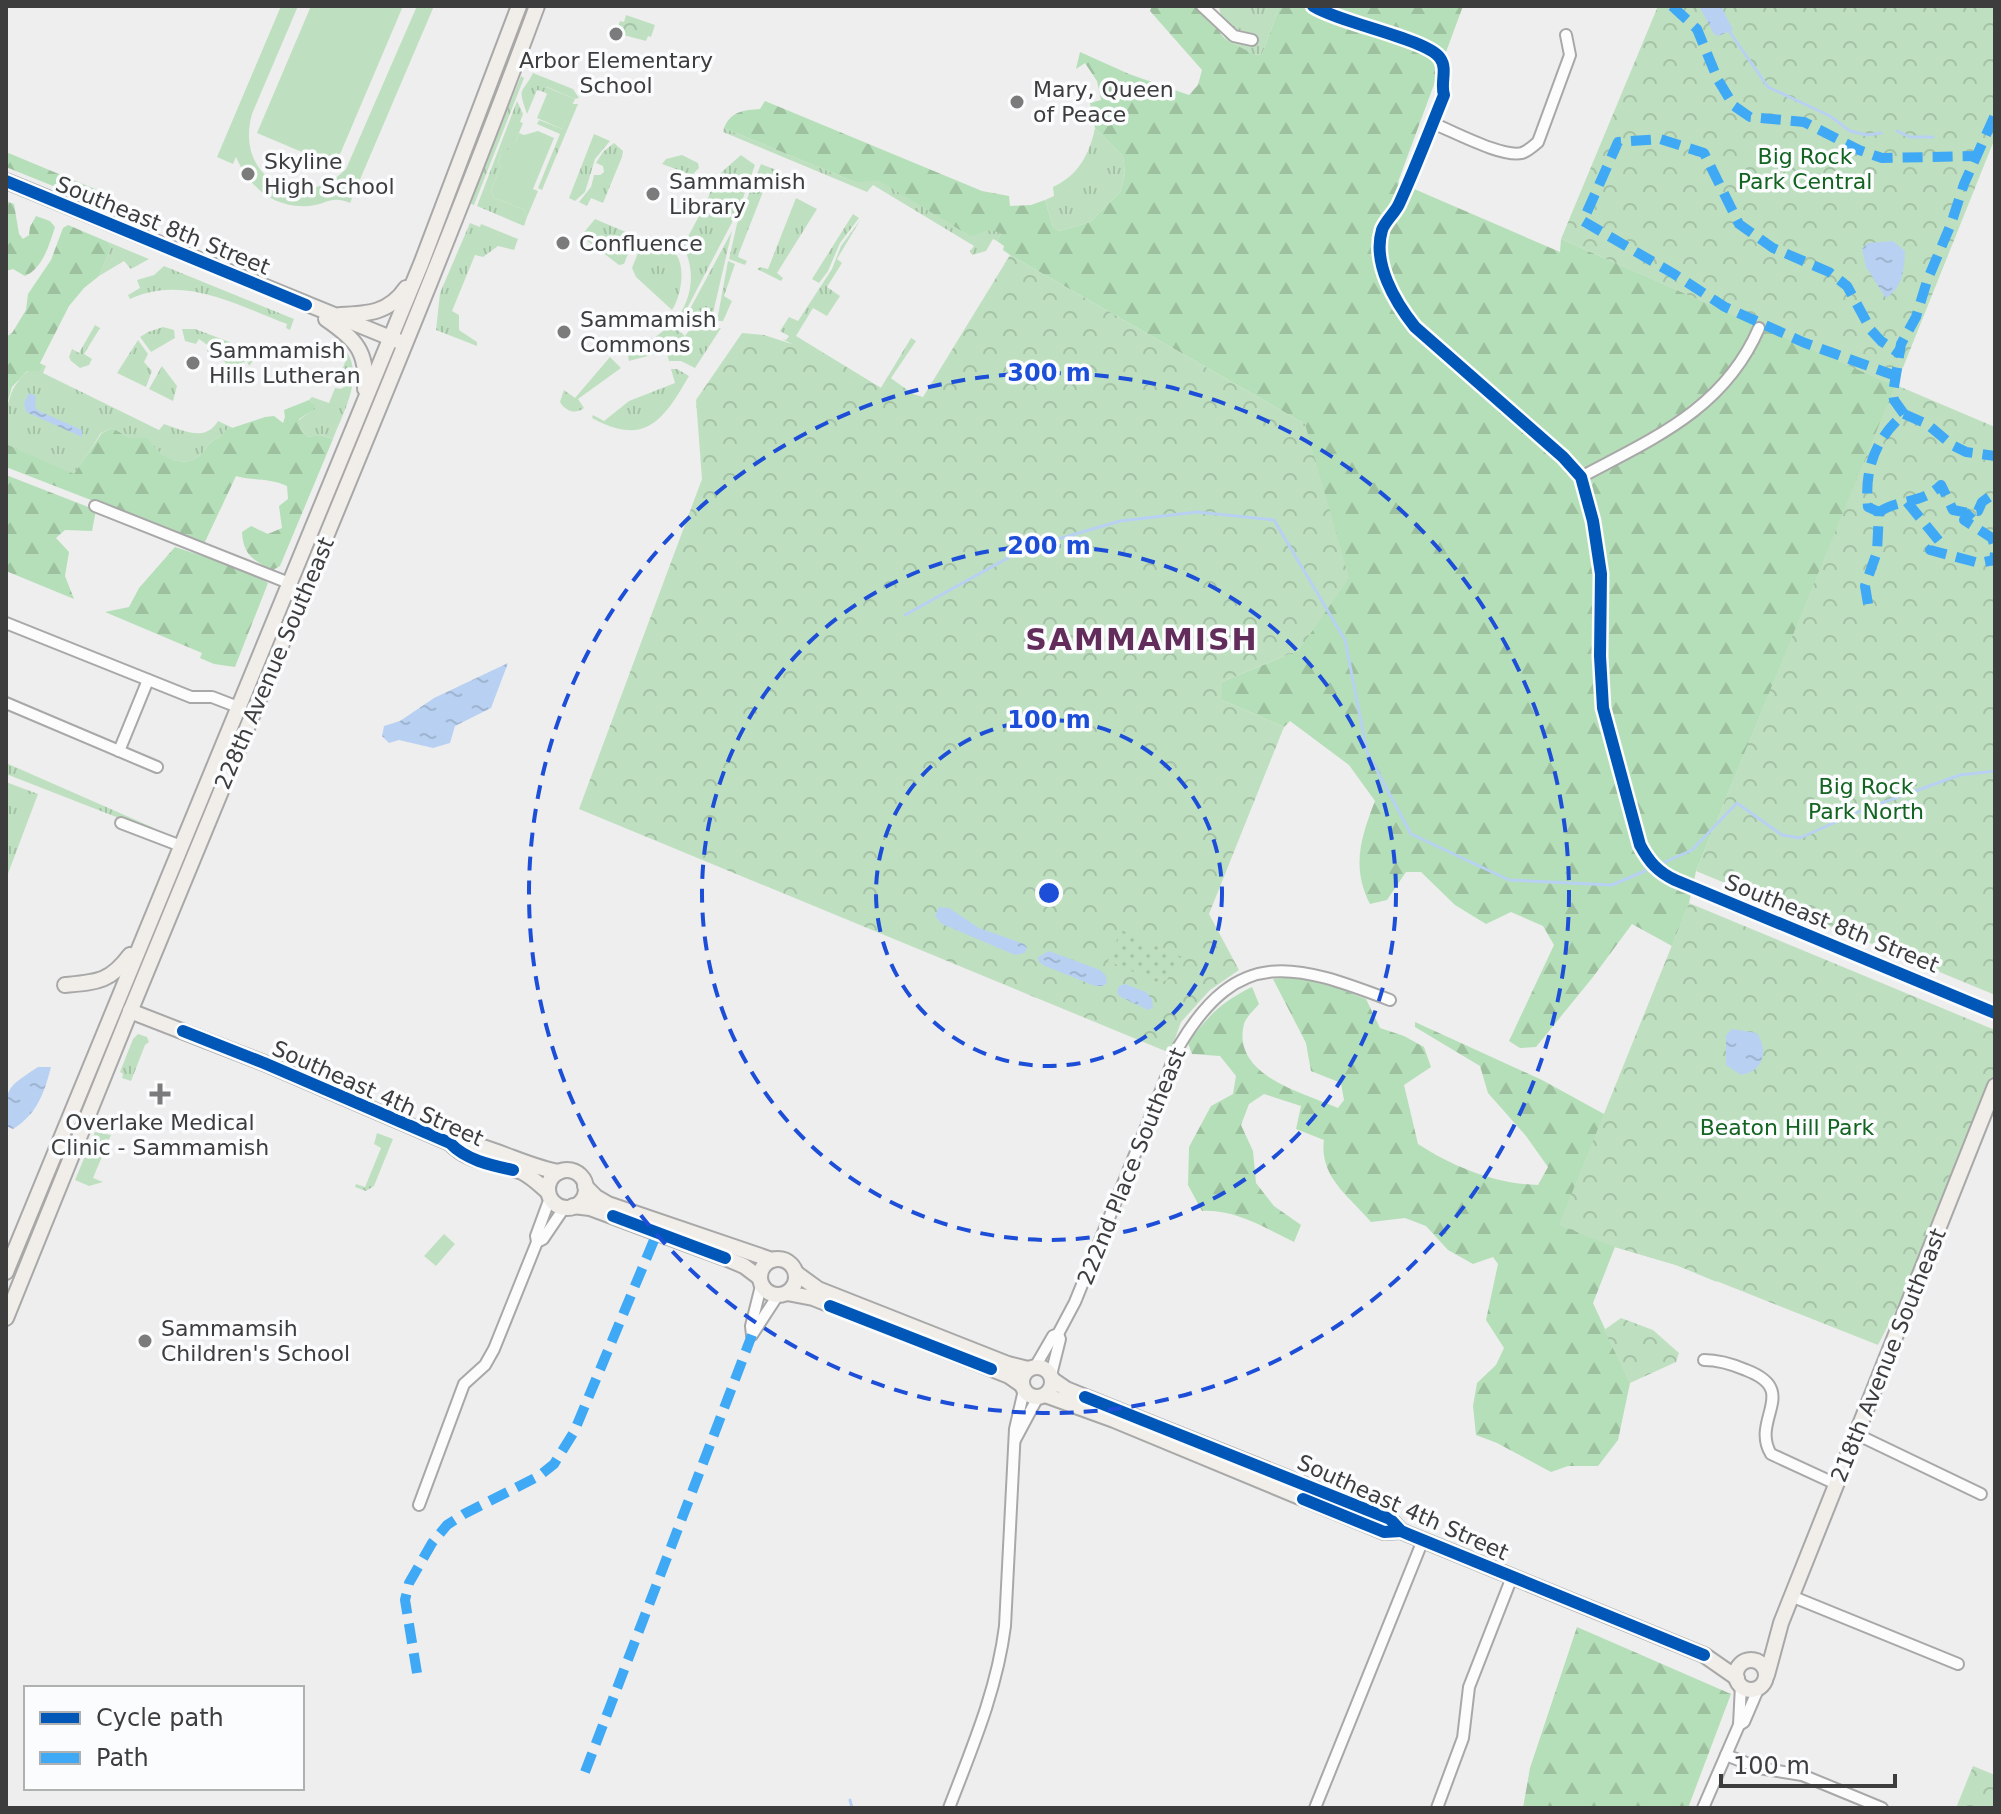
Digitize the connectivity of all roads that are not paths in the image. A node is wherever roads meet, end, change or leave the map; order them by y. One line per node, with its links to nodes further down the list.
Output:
1 (519, 6): 9 (street, 228th Avenue Southeast)
2 (537, 6): 14 (street, 228th Avenue Southeast)
3 (1202, 6): 6 (street)
4 (1313, 6): 7 (street)
5 (1566, 35): 7 (street)
6 (1252, 40)
7 (1432, 123): 16 (street)
8 (6, 181): 10 (street, Southeast 8th Street)
9 (421, 264): 11 (street); 13 (street, 228th Avenue Southeast)
10 (306, 305): 11 (street, Southeast 8th Street); 15 (street)
11 (335, 316): 13 (street, Southeast 8th Street)
12 (1759, 328): 16 (street)
13 (391, 338): 14 (street, Southeast 8th Street); 15 (street, 228th Avenue Southeast)
14 (406, 344): 30 (street, 228th Avenue Southeast)
15 (363, 407): 18 (street, 228th Avenue Southeast)
16 (1581, 477): 31 (street, Southeast 8th Street)
17 (95, 506): 18 (street)
18 (289, 583): 22 (street, 228th Avenue Southeast)
19 (6, 623): 20 (street)
20 (148, 680): 22 (street); 23 (street)
21 (6, 703): 23 (street)
22 (238, 707): 26 (street, 228th Avenue Southeast)
23 (119, 751): 24 (street)
24 (157, 767)
25 (121, 823): 26 (street)
26 (181, 846): 27 (street, 228th Avenue Southeast)
27 (152, 916): 28 (street); 40 (street, 228th Avenue Southeast)
28 (65, 985)
29 (1390, 1000): 45 (street, 222nd Place Southeast)
30 (130, 1011): 33 (street, Southeast 4th Street); 44 (street, 228th Avenue Southeast)
31 (1995, 1013)
32 (1995, 1086): 51 (street, 218th Avenue Southeast)
33 (450, 1143): 34 (street, Southeast 4th Street); 36 (street, Southeast 4th Street)
34 (559, 1172): 35 (street); 36 (street)
35 (585, 1186): 37 (street); 39 (street)
36 (549, 1195): 37 (street); 38 (street)
37 (569, 1207): 38 (street); 42 (street)
38 (537, 1242): 55 (street)
39 (772, 1260): 41 (street); 42 (street)
40 (6, 1272)
41 (796, 1273): 43 (street); 47 (street)
42 (761, 1282): 43 (street); 43 (street)
43 (782, 1294): 49 (street)
44 (6, 1318)
45 (1058, 1334): 47 (street, 222nd Place Southeast); 48 (street, 222nd Place Southeast)
46 (1704, 1360): 53 (street)
47 (1031, 1368): 48 (street); 49 (street)
48 (1052, 1378): 50 (street); 56 (street, Southeast 4th Street)
49 (1023, 1387): 50 (street); 52 (street)
50 (1042, 1396): 52 (street); 56 (street, Southeast 4th Street)
51 (1856, 1434): 53 (street, 218th Avenue Southeast); 54 (street)
52 (1014, 1441): 68 (street)
53 (1836, 1484): 59 (street, 218th Avenue Southeast)
54 (1981, 1494)
55 (419, 1505)
56 (1401, 1531): 57 (street, Southeast 4th Street)
57 (1423, 1540): 58 (street, Southeast 4th Street); 69 (street)
58 (1512, 1577): 61 (street, Southeast 4th Street); 70 (street)
59 (1791, 1596): 60 (street, 218th Avenue Southeast); 63 (street)
60 (1781, 1623): 62 (street, 218th Avenue Southeast); 65 (street, 218th Avenue Southeast)
61 (1704, 1655): 62 (street, Southeast 4th Street); 64 (street, Southeast 4th Street)
62 (1748, 1661): 64 (street); 65 (street)
63 (1958, 1664)
64 (1739, 1681): 65 (street); 66 (street, 218th Avenue Southeast)
65 (1763, 1681): 66 (street, 218th Avenue Southeast)
66 (1739, 1725): 67 (street, 218th Avenue Southeast)
67 (1726, 1755): 71 (street, 218th Avenue Southeast); 72 (street)
68 (949, 1808)
69 (1315, 1808)
70 (1437, 1808)
71 (1703, 1808)
72 (1882, 1808)

